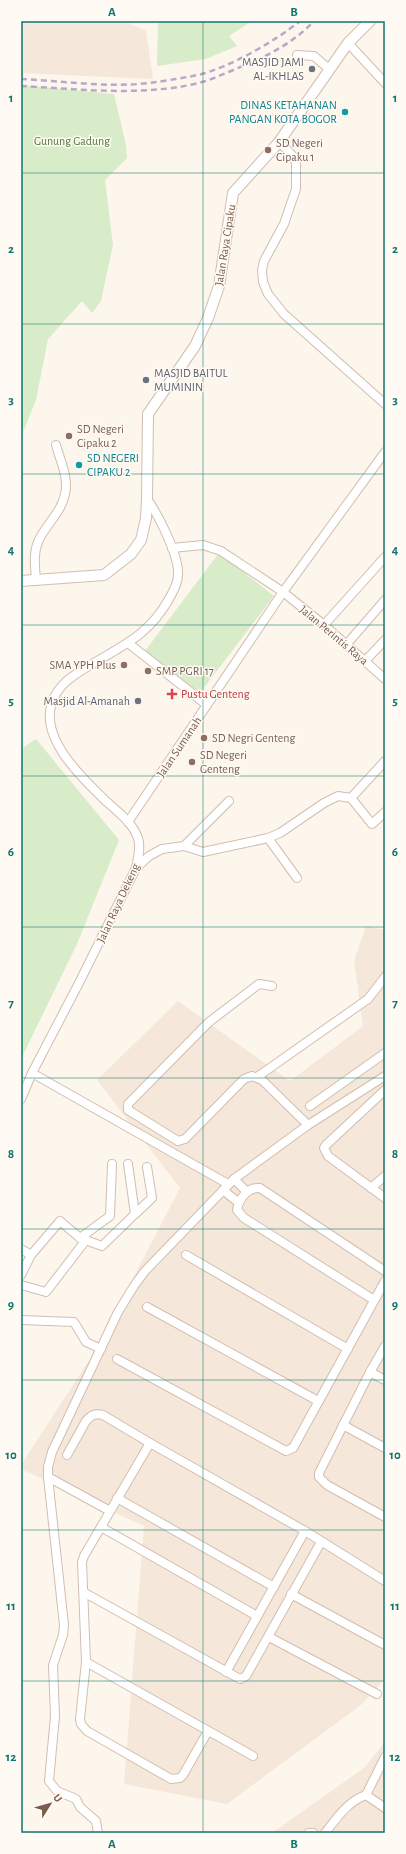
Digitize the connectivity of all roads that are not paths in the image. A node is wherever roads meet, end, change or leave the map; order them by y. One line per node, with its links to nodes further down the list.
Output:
1 (370, 21): 2 (street, Jalan Raya Cipaku)
2 (348, 43): 4 (street, Jalan Raya Cipaku); 5 (street)
3 (297, 55): 4 (street)
4 (329, 69): 6 (street, Jalan Raya Cipaku)
5 (385, 83)
6 (278, 142): 7 (street); 10 (street, Jalan Raya Cipaku)
7 (385, 404)
8 (56, 445): 13 (street)
9 (385, 452): 15 (street, Jalan Sumanah)
10 (147, 499): 11 (street, Jalan Raya Dekeng); 13 (street, Jalan Raya Cipaku)
11 (172, 548): 15 (street, Jalan Perintis Raya); 19 (street, Jalan Raya Dekeng)
12 (385, 557): 17 (street)
13 (36, 579): 14 (street, Jalan Raya Cipaku)
14 (21, 581)
15 (283, 592): 17 (street, Jalan Perintis Raya); 23 (street, Jalan Sumanah)
16 (385, 600): 20 (street)
17 (324, 625): 20 (street, Jalan Perintis Raya)
18 (385, 640): 21 (street)
19 (128, 643): 23 (street); 28 (street, Jalan Raya Dekeng)
20 (346, 644): 21 (street, Jalan Perintis Raya)
21 (365, 661): 22 (street, Jalan Perintis Raya)
22 (385, 679)
23 (207, 705): 28 (street, Jalan Sumanah)
24 (385, 761): 25 (street)
25 (351, 798): 27 (street); 29 (street)
26 (229, 801): 30 (street)
27 (385, 812)
28 (128, 822): 31 (street, Jalan Raya Dekeng)
29 (268, 838): 30 (street); 32 (street)
30 (184, 846): 31 (street)
31 (136, 868): 36 (street, Jalan Raya Dekeng)
32 (297, 878)
33 (385, 976): 38 (street)
34 (272, 986): 38 (street)
35 (385, 1053): 41 (street)
36 (32, 1073): 40 (street, Jalan Raya Dekeng); 47 (street)
37 (385, 1076): 42 (street)
38 (257, 1077): 42 (street)
39 (385, 1090): 48 (street)
40 (21, 1099)
41 (310, 1106)
42 (308, 1125): 47 (street)
43 (112, 1164): 53 (street)
44 (128, 1164): 52 (street)
45 (147, 1167): 52 (street)
46 (385, 1176): 48 (street)
47 (228, 1184): 49 (street); 51 (street); 65 (street)
48 (372, 1188): 50 (street)
49 (247, 1192): 51 (street); 57 (street)
50 (385, 1198)
51 (239, 1203): 61 (street)
52 (135, 1214): 53 (street)
53 (83, 1239): 55 (street); 60 (street)
54 (21, 1249): 55 (street)
55 (31, 1255): 58 (street)
56 (186, 1255): 66 (street)
57 (385, 1271)
58 (21, 1275)
59 (385, 1281): 61 (street)
60 (21, 1285)
61 (374, 1300): 66 (street)
62 (147, 1307): 70 (street)
63 (21, 1320): 65 (street)
64 (385, 1346): 68 (street)
65 (101, 1349): 75 (street)
66 (348, 1349): 70 (street)
67 (117, 1359): 70 (street)
68 (370, 1372): 69 (street); 71 (street)
69 (385, 1380)
70 (318, 1402)
71 (343, 1425): 73 (street); 78 (street)
72 (150, 1442): 74 (street); 76 (street); 80 (street)
73 (385, 1448)
74 (67, 1455)
75 (48, 1477): 77 (street); 97 (street)
76 (117, 1498): 77 (street); 83 (street)
77 (110, 1512): 79 (street)
78 (385, 1517)
79 (101, 1527): 84 (street); 86 (street)
80 (305, 1531): 81 (street); 83 (street)
81 (320, 1542): 82 (street); 85 (street)
82 (385, 1581)
83 (274, 1587): 86 (street)
84 (84, 1593): 89 (street); 90 (street)
85 (291, 1594): 87 (street); 88 (street)
86 (257, 1616): 90 (street)
87 (269, 1637): 90 (street); 91 (street)
88 (385, 1645)
89 (86, 1662): 92 (street); 92 (street)
90 (226, 1672)
91 (377, 1694)
92 (208, 1730): 93 (street)
93 (253, 1756)
94 (385, 1757): 95 (street)
95 (366, 1795): 96 (street); 100 (street)
96 (385, 1808)
97 (98, 1833)
98 (309, 1833): 99 (street)
99 (313, 1833)
100 (325, 1833)

